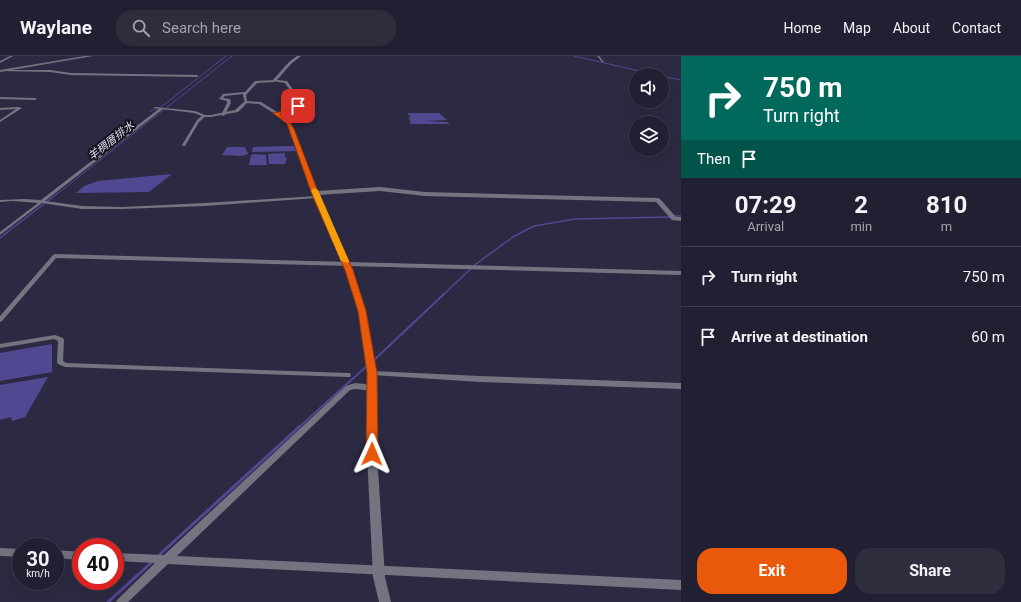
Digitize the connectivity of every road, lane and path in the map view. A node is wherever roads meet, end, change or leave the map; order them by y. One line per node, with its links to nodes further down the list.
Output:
1 (12, 56): 6 (street)
2 (91, 56): 7 (street)
3 (299, 56): 9 (street)
4 (598, 56): 5 (street)
5 (603, 61)
6 (0, 62)
7 (0, 71): 8 (street)
8 (197, 76)
9 (274, 81): 10 (street); 17 (street)
10 (245, 93): 13 (street); 18 (street)
11 (0, 98): 12 (street)
12 (35, 99)
13 (246, 102): 17 (street); 18 (street)
14 (155, 108): 15 (street)
15 (162, 108): 19 (street); 24 (street)
16 (0, 109): 20 (street)
17 (276, 113): 22 (street)
18 (223, 114): 19 (street)
19 (204, 116): 21 (street)
20 (0, 121)
21 (184, 145)
22 (316, 195): 24 (street); 25 (street); 27 (street)
23 (0, 201): 24 (street)
24 (44, 202): 26 (street)
25 (681, 219)
26 (0, 234)
27 (346, 264): 28 (street); 29 (street); 31 (street)
28 (681, 273)
29 (0, 320)
30 (0, 346): 32 (street)
31 (371, 367): 33 (street); 34 (street)
32 (348, 375)
33 (681, 386)
34 (373, 388): 38 (street); 39 (street)
35 (0, 552): 36 (street)
36 (12, 553)
37 (124, 558): 38 (street)
38 (164, 559): 39 (street); 41 (street)
39 (379, 571): 40 (street); 42 (street)
40 (681, 585)
41 (121, 602)
42 (385, 602)

